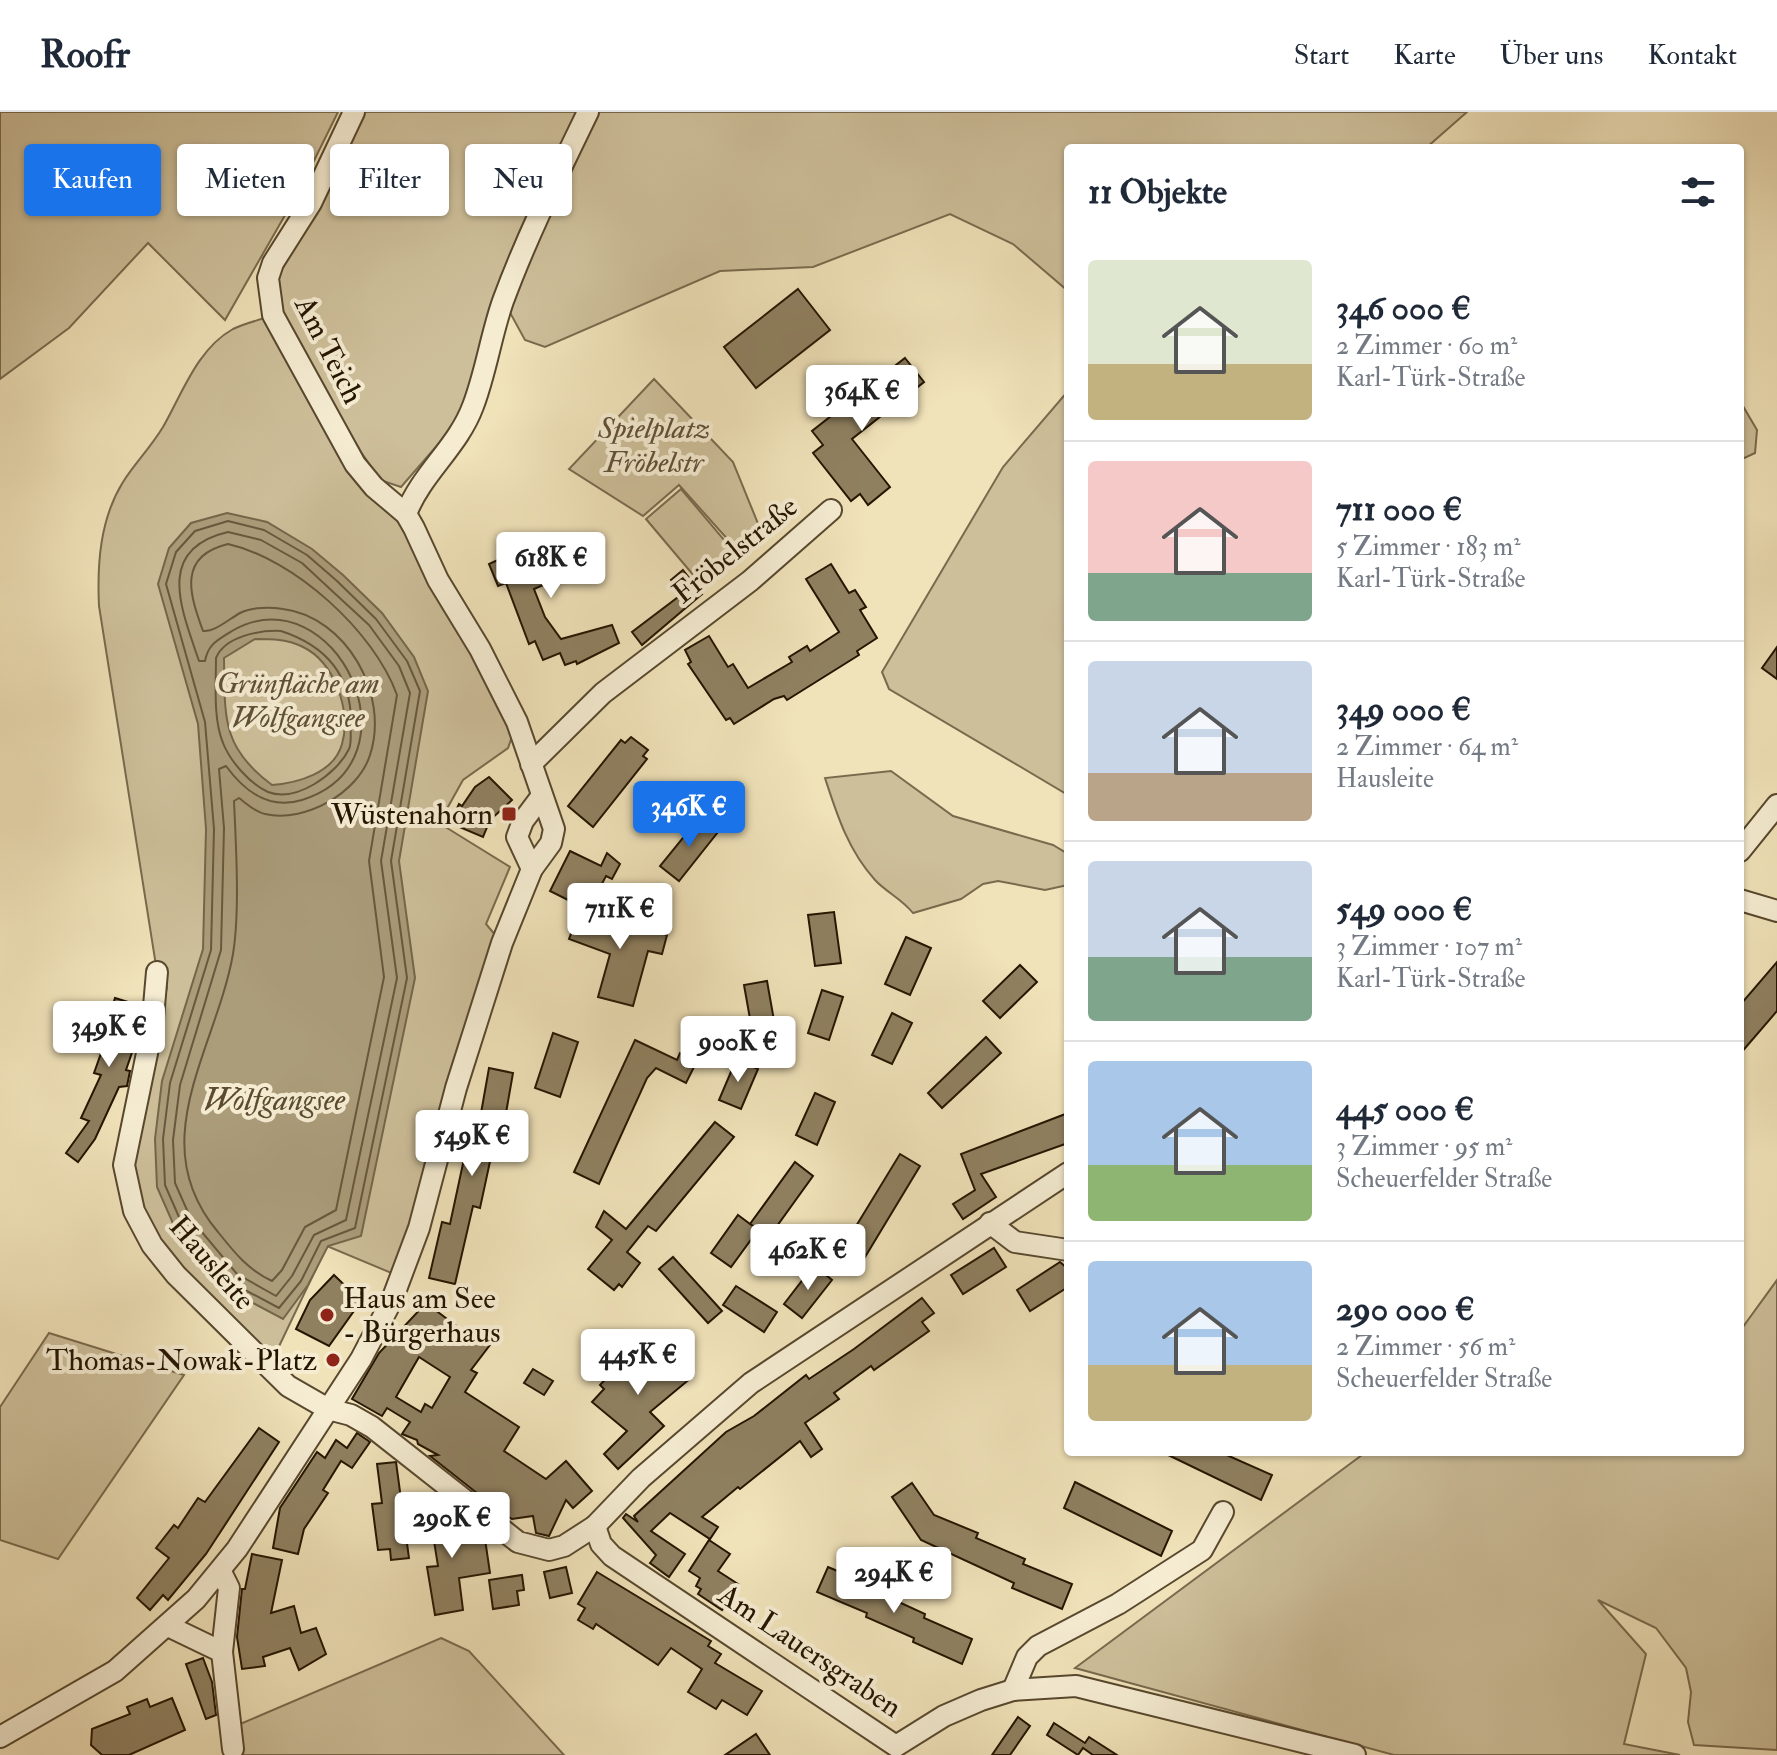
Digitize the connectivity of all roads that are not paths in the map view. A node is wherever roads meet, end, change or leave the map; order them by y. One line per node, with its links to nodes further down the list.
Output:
1 (354, 112): 4 (street, Am Teich)
2 (588, 112): 4 (street)
3 (831, 510): 5 (street, Fröbelstraße)
4 (406, 514): 5 (street)
5 (531, 764): 6 (street)
6 (541, 797): 9 (street); 9 (street)
7 (1777, 805): 8 (street)
8 (1744, 846)
9 (532, 869): 16 (street)
10 (1744, 901): 11 (street)
11 (1777, 911)
12 (157, 972): 16 (street, Hausleite)
13 (1064, 1176): 14 (street, Hausleite)
14 (990, 1223): 15 (street); 18 (street, Hausleite)
15 (1064, 1249)
16 (328, 1409): 18 (street, Hausleite); 19 (street)
17 (1223, 1512): 22 (street)
18 (595, 1526): 25 (street, Am Lauersgraben)
19 (221, 1572): 20 (street); 21 (street)
20 (168, 1626): 21 (street); 23 (street)
21 (222, 1652): 24 (street)
22 (1013, 1690): 25 (street, Am Lauersgraben); 26 (street, Am Lauersgraben)
23 (0, 1737)
24 (233, 1749)
25 (890, 1750)
26 (1355, 1755)

